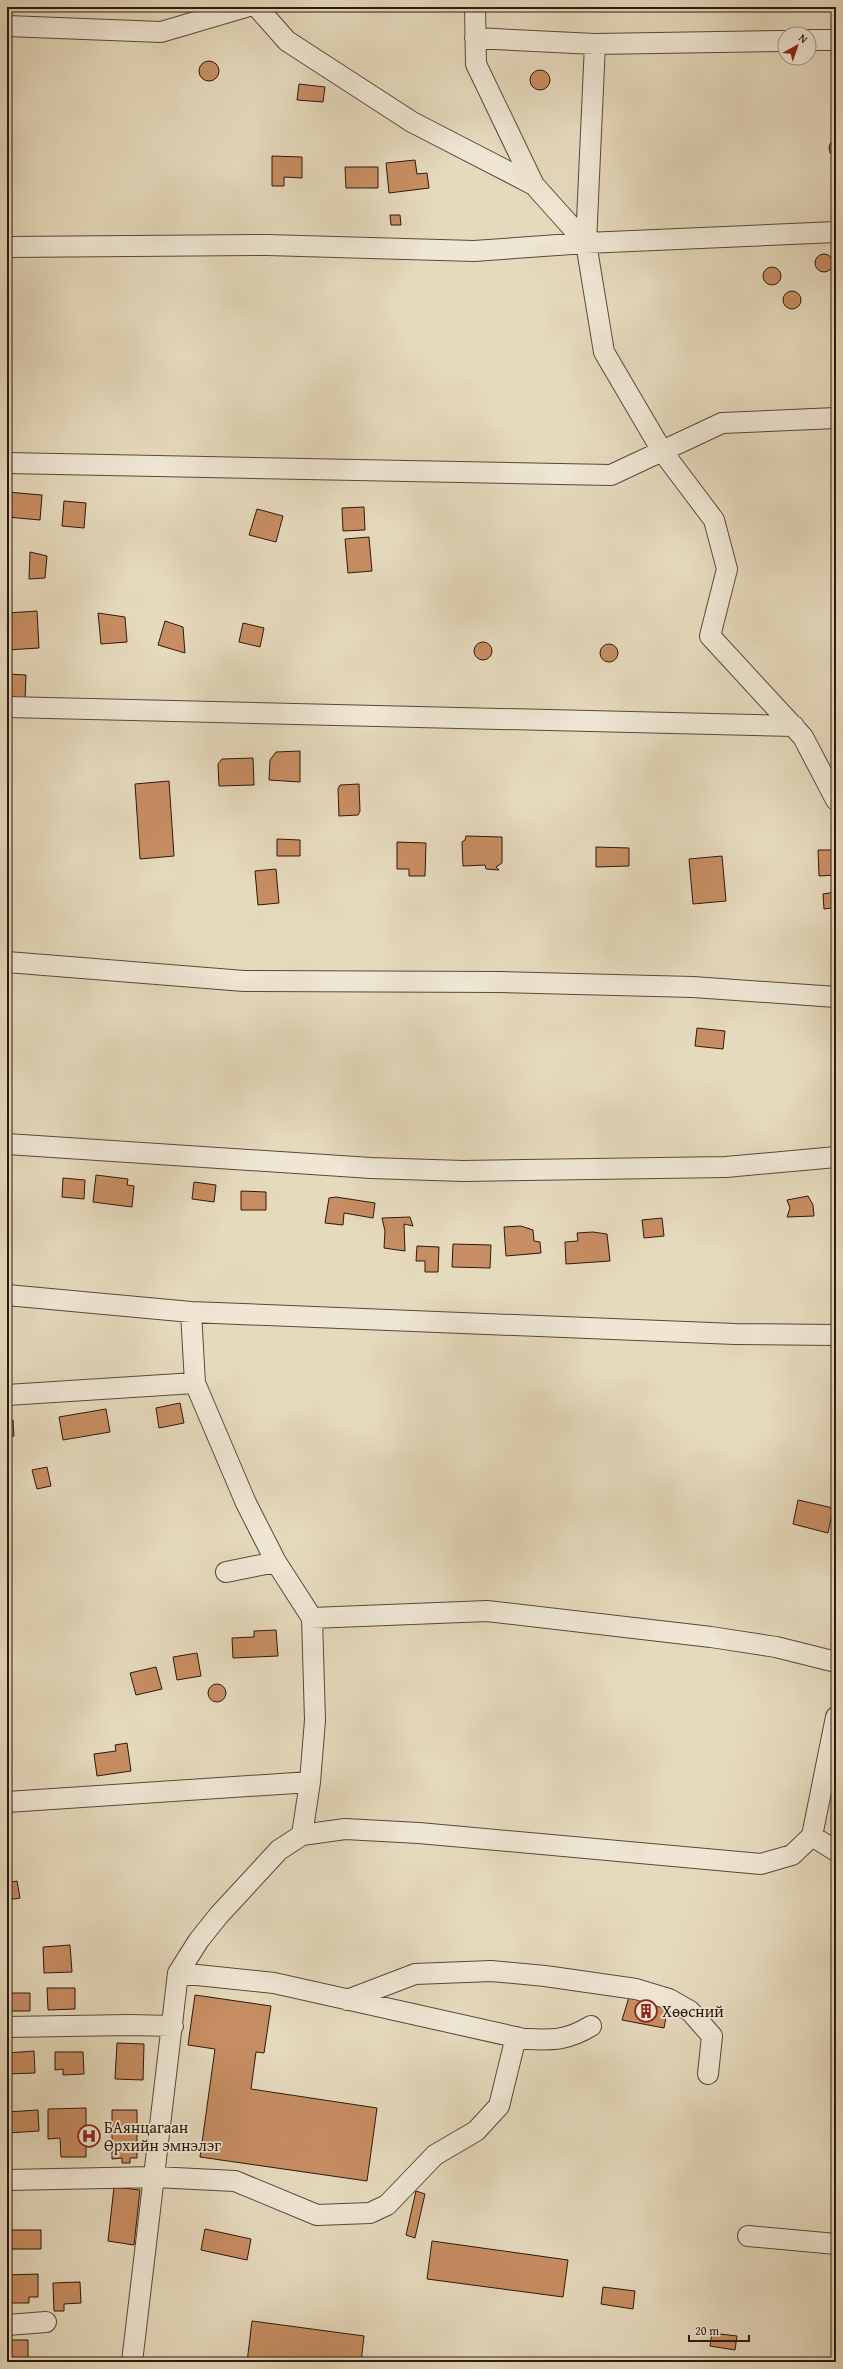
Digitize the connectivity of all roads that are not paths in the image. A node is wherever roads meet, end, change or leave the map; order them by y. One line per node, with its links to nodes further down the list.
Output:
1 (246, 7): 4 (street)
2 (257, 7): 10 (street)
3 (475, 7): 5 (street)
4 (7, 26)
5 (475, 38): 9 (street); 10 (street)
6 (817, 40): 7 (street)
7 (836, 40)
8 (777, 41): 9 (street)
9 (595, 44): 12 (street)
10 (534, 185): 12 (street)
11 (836, 232): 12 (street)
12 (586, 243): 13 (street); 15 (street)
13 (7, 247)
14 (836, 418): 15 (street)
15 (662, 451): 16 (street); 18 (street)
16 (7, 463)
17 (7, 707): 18 (street)
18 (794, 726): 19 (street)
19 (836, 800)
20 (7, 962): 21 (street)
21 (836, 997)
22 (7, 1144): 23 (street)
23 (836, 1157)
24 (7, 1295): 25 (street)
25 (191, 1312): 26 (street); 27 (street)
26 (836, 1335)
27 (195, 1383): 28 (street); 29 (street)
28 (7, 1395)
29 (276, 1562): 30 (street); 31 (street)
30 (226, 1572)
31 (312, 1618): 32 (street); 34 (street)
32 (836, 1662)
33 (836, 1717): 37 (street)
34 (310, 1782): 35 (street); 36 (street)
35 (7, 1802)
36 (302, 1835): 37 (street); 39 (street)
37 (812, 1836): 38 (street)
38 (836, 1851)
39 (178, 1973): 40 (street); 41 (street)
40 (347, 2000): 44 (street); 45 (street)
41 (173, 2026): 43 (street); 46 (street)
42 (591, 2026): 44 (street)
43 (7, 2027)
44 (516, 2037): 46 (street)
45 (708, 2074)
46 (155, 2177): 47 (street); 52 (street)
47 (7, 2180)
48 (748, 2236): 49 (street)
49 (836, 2244)
50 (46, 2322): 51 (street)
51 (7, 2325)
52 (132, 2362)

